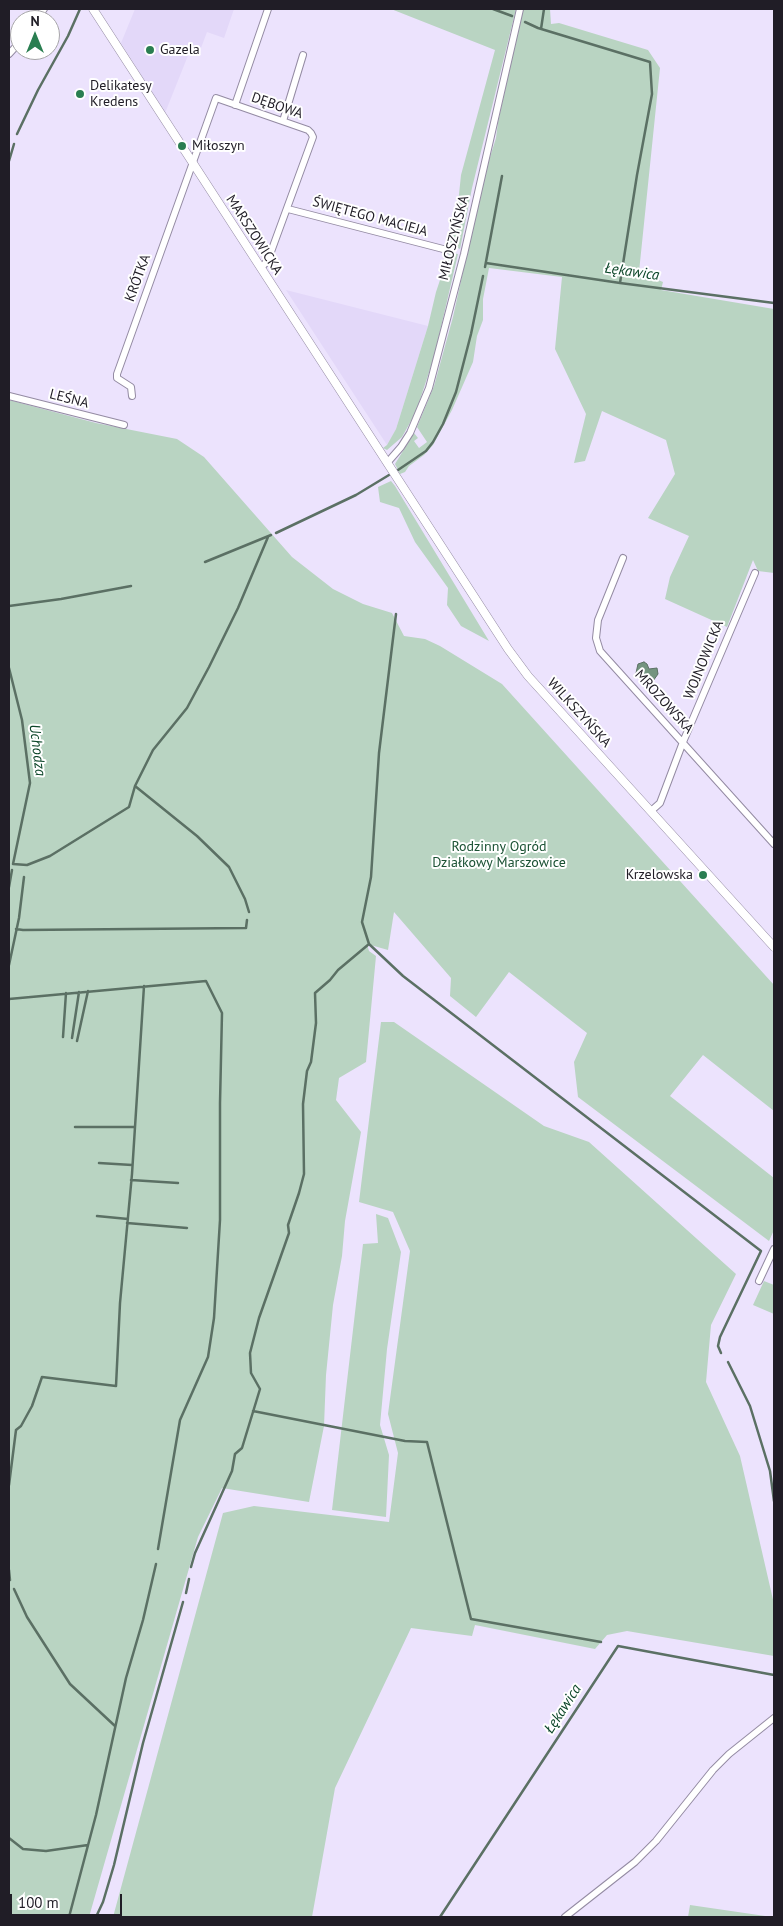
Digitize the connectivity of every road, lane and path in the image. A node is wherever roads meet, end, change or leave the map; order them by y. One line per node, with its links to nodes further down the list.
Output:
1 (93, 9): 7 (street, MARSZOWICKA)
2 (268, 9): 5 (street)
3 (520, 9): 14 (street, MIŁOSZYŃSKA)
4 (303, 55): 6 (street)
5 (235, 105): 6 (street, DĘBOWA); 7 (street, DĘBOWA)
6 (283, 121): 8 (street, DĘBOWA)
7 (192, 162): 10 (street, MARSZOWICKA); 12 (street, KRÓTKA)
8 (288, 209): 9 (street, ŚWIĘTEGO MACIEJA); 10 (street, DĘBOWA)
9 (447, 250)
10 (261, 268): 14 (street, MARSZOWICKA)
11 (9, 396): 13 (street, LEŚNA)
12 (132, 396)
13 (124, 425)
14 (387, 463): 15 (street, MARSZOWICKA)
15 (395, 474): 19 (street, WILKSZYŃSKA)
16 (623, 558): 18 (street, MROZOWSKA)
17 (755, 572): 18 (street, WOJNOWICKA)
18 (683, 742): 19 (street, WOJNOWICKA); 20 (street, MROZOWSKA)
19 (651, 810): 21 (street, WILKSZYŃSKA)
20 (774, 844)
21 (774, 947)
22 (774, 1249): 23 (street)
23 (759, 1281)
24 (774, 1718): 25 (street)
25 (565, 1917)

